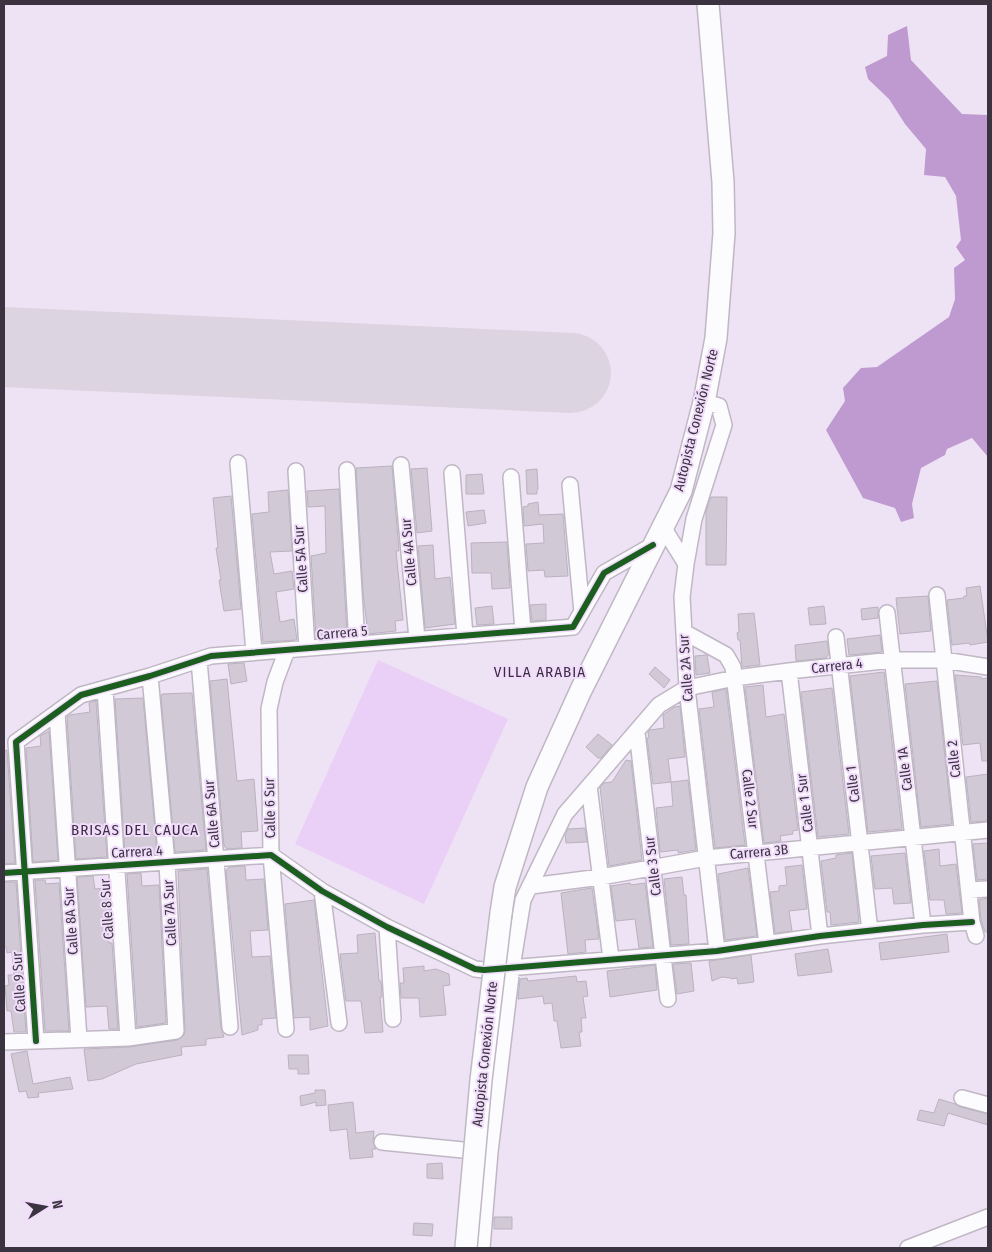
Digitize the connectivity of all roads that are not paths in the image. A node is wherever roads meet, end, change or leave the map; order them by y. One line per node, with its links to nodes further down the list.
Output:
1 (708, 4): 2 (highway, Autopista Conexión Norte)
2 (704, 402): 10 (highway, Autopista Conexión Norte); 12 (street, Calle 2A Sur)
3 (238, 463): 24 (street)
4 (401, 465): 20 (street, Calle 4A Sur)
5 (296, 470): 22 (street, Calle 5A Sur)
6 (347, 470): 21 (street)
7 (452, 473): 18 (street)
8 (511, 477): 16 (street)
9 (570, 485): 14 (street)
10 (663, 527): 11 (highway, Autopista Conexión Norte); 12 (street)
11 (653, 545): 14 (street, Carrera 5); 82 (highway, Autopista Conexión Norte, bridge)
12 (686, 564): 17 (street, Calle 2A Sur)
13 (936, 595): 27 (street, Calle 2)
14 (582, 612): 16 (street, Carrera 5)
15 (887, 613): 26 (street, Calle 1A)
16 (523, 631): 18 (street, Carrera 5)
17 (684, 632): 32 (street, Calle 2 Sur); 33 (street, Calle 2A Sur)
18 (465, 636): 20 (street, Carrera 5)
19 (836, 638): 28 (street, Calle 1)
20 (417, 639): 21 (street, Carrera 5)
21 (358, 644): 22 (street, Carrera 5)
22 (307, 648): 23 (street, Carrera 5)
23 (287, 650): 24 (street, Carrera 5); 45 (street, Calle 6 Sur)
24 (254, 652): 25 (street, Carrera 5)
25 (199, 660): 31 (street, Carrera 5); 47 (street, Calle 6A Sur)
26 (893, 660): 27 (street, Carrera 4); 28 (street, Carrera 4); 41 (street, Calle 1A)
27 (944, 660): 29 (street, Carrera 4); 40 (street, Calle 2)
28 (840, 666): 30 (street, Carrera 4); 42 (street, Calle 1)
29 (988, 667)
30 (789, 671): 32 (street, Carrera 4); 43 (street, Calle 1 Sur)
31 (150, 676): 34 (street, Carrera 5); 48 (street, Calle 7A Sur)
32 (735, 678): 33 (street, Carrera 4); 44 (street, Calle 2 Sur)
33 (687, 688): 36 (street, Carrera 4); 46 (street, Calle 2A Sur)
34 (105, 689): 35 (street, Carrera 5); 49 (street, Calle 8 Sur)
35 (57, 713): 37 (street, Carrera 5); 51 (street, Calle 8A Sur)
36 (637, 732): 38 (street, Carrera 4); 50 (street, Calle 3 Sur)
37 (16, 742): 52 (street, Calle 9 Sur)
38 (589, 786): 54 (street); 55 (street, Carrera 4)
39 (988, 830): 40 (street, Carrera 3B)
40 (963, 833): 41 (street, Carrera 3B); 57 (street, Calle 2)
41 (913, 838): 42 (street, Carrera 3B); 59 (street, Calle 1A)
42 (860, 843): 43 (street, Carrera 3B); 61 (street, Calle 1)
43 (810, 848): 44 (street, Carrera 3B); 62 (street, Calle 1 Sur)
44 (757, 853): 46 (street, Carrera 3B); 63 (street, Calle 2 Sur)
45 (271, 855): 47 (street, Carrera 4); 58 (street); 72 (street, Calle 6 Sur)
46 (706, 858): 50 (street, Carrera 3B); 64 (street, Calle 2A Sur)
47 (216, 859): 48 (street, Carrera 4); 71 (street, Calle 6A Sur)
48 (167, 863): 49 (street, Carrera 4); 73 (street, Calle 7A Sur)
49 (117, 866): 51 (street, Carrera 4); 73 (street, Calle 8 Sur)
50 (653, 867): 54 (street, Carrera 3B); 65 (street, Calle 3 Sur)
51 (68, 869): 52 (street, Carrera 4); 74 (street, Calle 8A Sur)
52 (25, 872): 53 (street, Carrera 4); 75 (street, Calle 9 Sur)
53 (4, 873)
54 (601, 877): 55 (street, Carrera 3B); 66 (street)
55 (531, 886): 67 (street, Carrera 4)
56 (988, 889): 57 (street)
57 (969, 890): 59 (street, Calle 2)
58 (322, 891): 60 (street); 70 (street)
59 (923, 925): 61 (street)
60 (387, 927): 67 (street); 69 (street)
61 (870, 931): 62 (street)
62 (820, 936): 63 (street)
63 (767, 944): 64 (street)
64 (717, 951): 65 (street)
65 (663, 955): 66 (street); 68 (street, Calle 3 Sur)
66 (611, 959): 67 (street)
67 (512, 967): 80 (street, Carrera 4)
68 (668, 999)
69 (393, 1019)
70 (339, 1023)
71 (230, 1027)
72 (286, 1029)
73 (128, 1038): 74 (street)
74 (79, 1039): 75 (street)
75 (36, 1041): 76 (street)
76 (4, 1042)
77 (962, 1098): 78 (street)
78 (988, 1105)
79 (382, 1142): 80 (street)
80 (490, 1152): 83 (street, Carrera 4)
81 (988, 1217): 84 (street)
82 (466, 1248)
83 (482, 1248)
84 (908, 1248)

